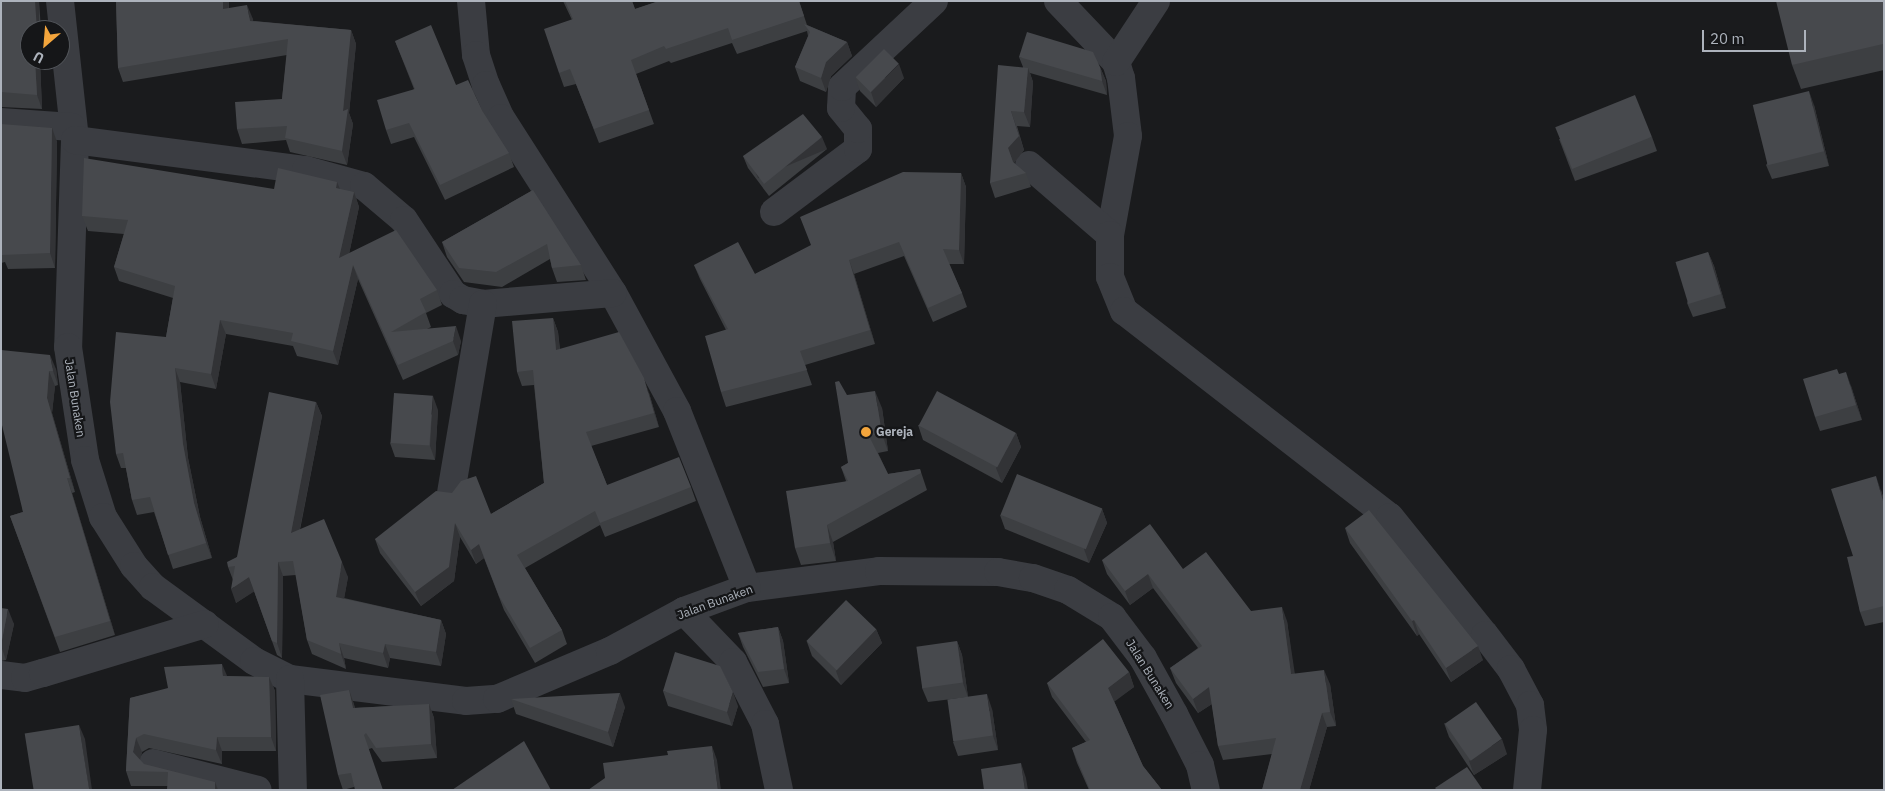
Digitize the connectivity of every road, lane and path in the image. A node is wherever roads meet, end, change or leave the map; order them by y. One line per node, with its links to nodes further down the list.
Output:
1 (60, 1): 8 (street, Jalan Bunaken)
2 (472, 1): 12 (street)
3 (934, 1): 10 (street)
4 (1058, 1): 6 (street)
5 (1156, 1): 6 (street)
6 (1116, 62): 11 (street)
7 (1, 122): 8 (street)
8 (73, 134): 13 (street); 17 (street, Jalan Bunaken)
9 (1029, 165): 11 (street)
10 (774, 212)
11 (1110, 235): 25 (street)
12 (613, 293): 13 (street); 15 (street)
13 (483, 304): 14 (street)
14 (451, 493)
15 (747, 588): 16 (street, Jalan Bunaken); 24 (street, Jalan Bunaken)
16 (684, 611): 19 (street, Jalan Bunaken); 23 (street)
17 (205, 624): 18 (street); 19 (street, Jalan Bunaken)
18 (1, 675)
19 (290, 679): 22 (street)
20 (153, 763): 21 (street)
21 (258, 790)
22 (294, 790)
23 (779, 790)
24 (1206, 790)
25 (1527, 790)

